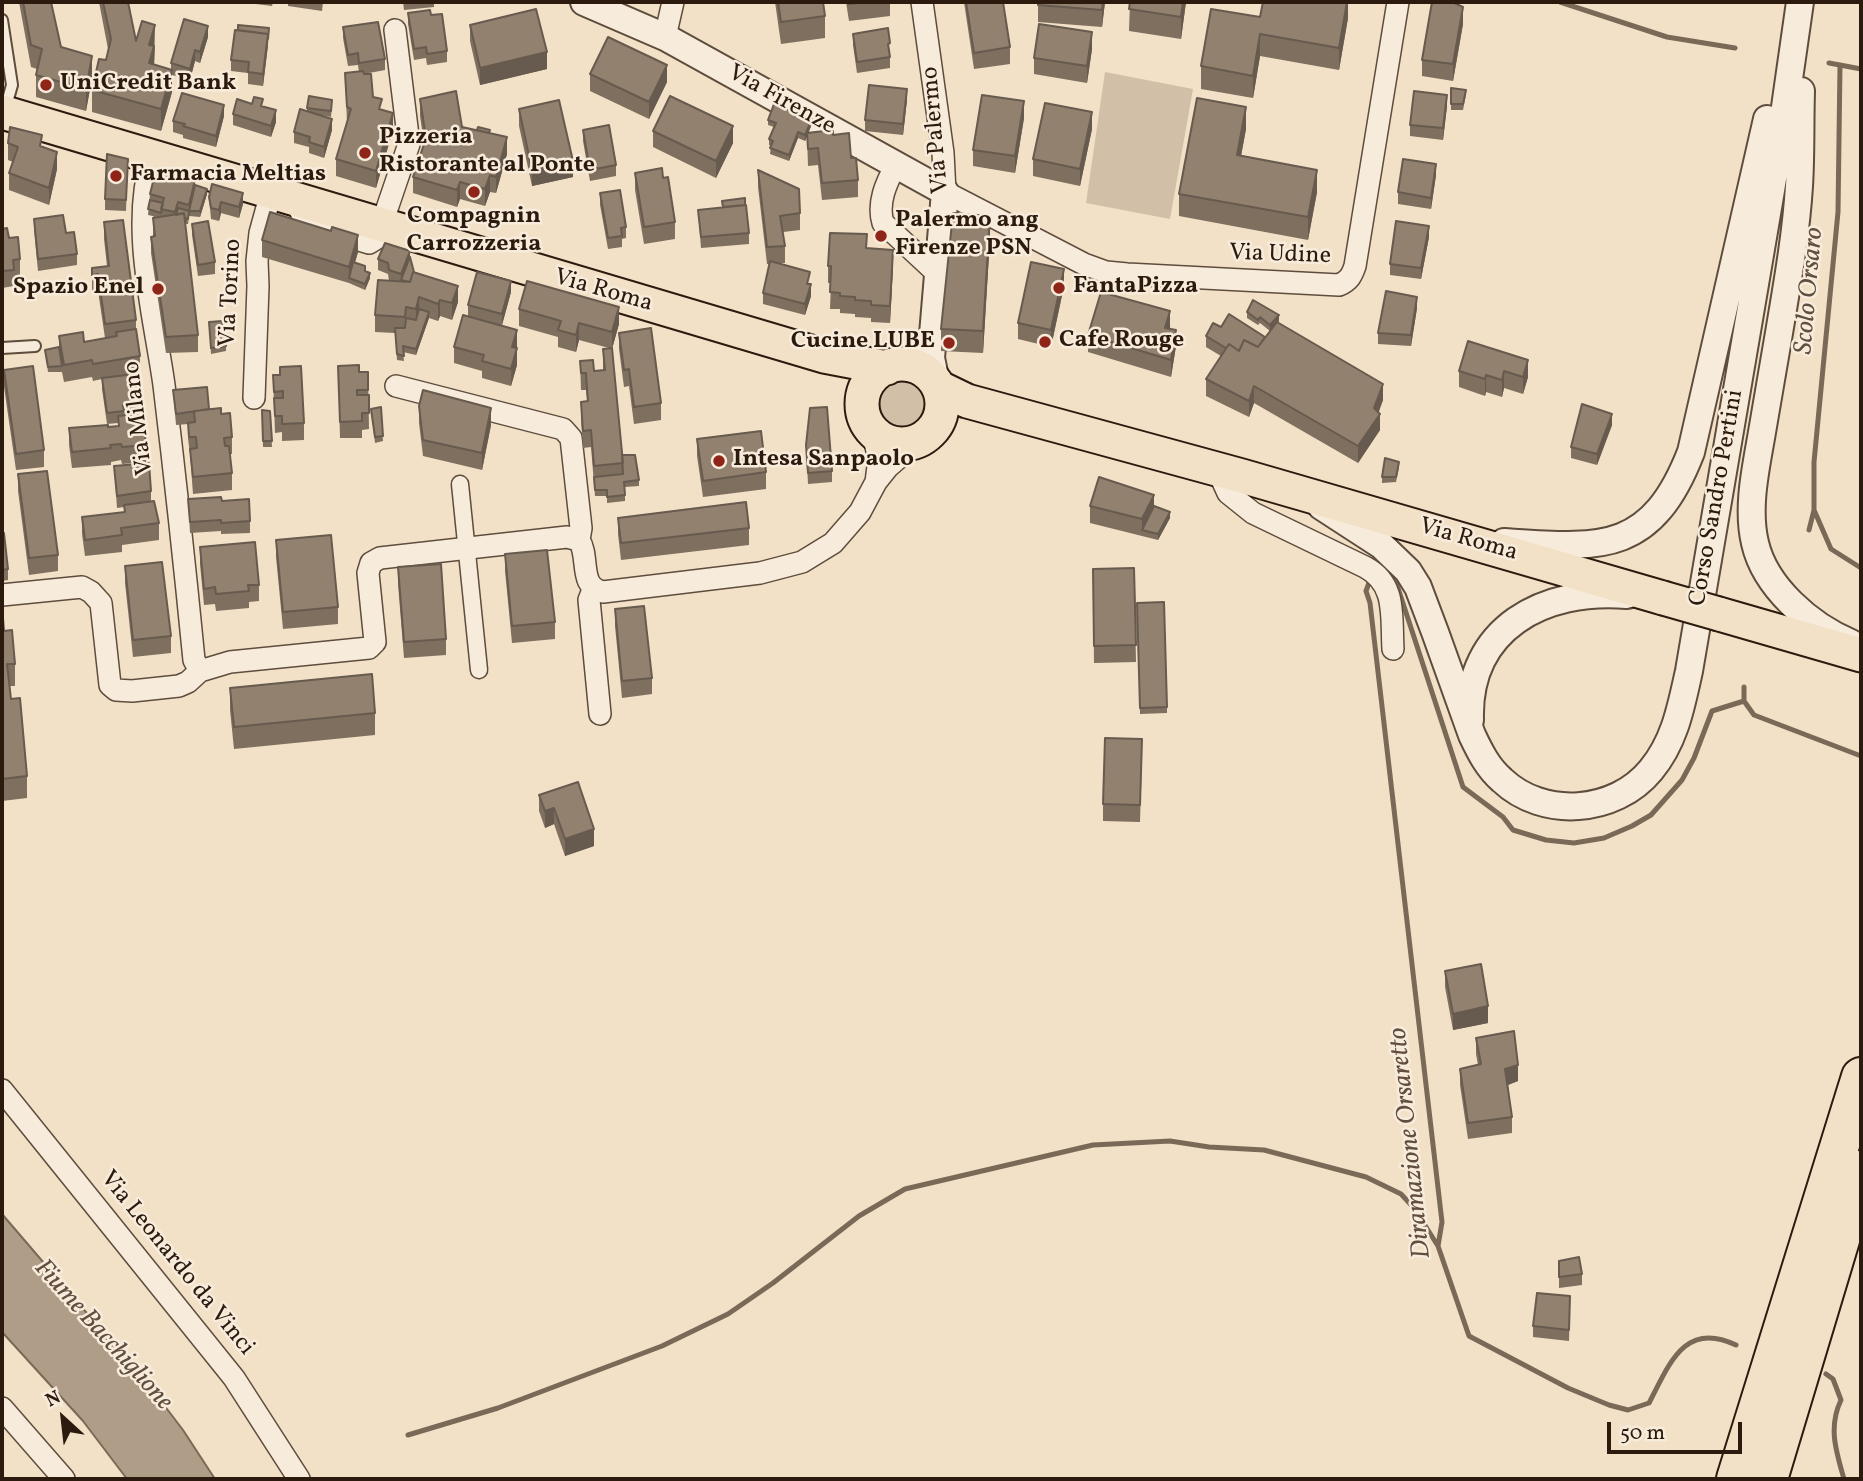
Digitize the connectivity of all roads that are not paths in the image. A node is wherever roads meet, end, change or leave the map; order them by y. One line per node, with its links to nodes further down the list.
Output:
1 (584, 2): 8 (street, Via Firenze)
2 (673, 2): 8 (street)
3 (922, 2): 12 (street, Via Palermo)
4 (1398, 2): 12 (street, Via Udine)
5 (1800, 2): 31 (street, Corso Sandro Pertini); 37 (street, Corso Sandro Pertini); 43 (street, Corso Sandro Pertini)
6 (2, 20): 9 (lane)
7 (395, 30): 14 (street)
8 (665, 37): 11 (street, Via Firenze)
9 (3, 114): 10 (main road, Via Roma)
10 (152, 158): 13 (main road, Via Roma); 41 (street, Via Milano)
11 (896, 165): 12 (street, Via Firenze); 15 (street)
12 (945, 192): 15 (street, Via Palermo)
13 (283, 196): 14 (main road, Via Roma); 23 (street, Via Torino)
14 (383, 227): 19 (main road, Via Roma)
15 (939, 275): 16 (street, Via Palermo)
16 (932, 342): 20 (street); 21 (street, Via Palermo)
17 (35, 346): 18 (lane)
18 (2, 348)
19 (824, 356): 20 (main road, Via Roma); 25 (main road, Via Roma)
20 (894, 366): 21 (main road); 25 (main road)
21 (937, 384): 24 (main road, Via Roma); 26 (main road)
22 (396, 386): 32 (street)
23 (254, 398)
24 (1002, 411): 26 (main road, Via Roma); 27 (main road, Via Roma)
25 (867, 418): 26 (main road); 28 (street)
26 (925, 437): 28 (street)
27 (1217, 469): 30 (main road, Via Roma); 38 (street)
28 (876, 482): 34 (street)
29 (460, 484): 33 (street)
30 (1302, 494): 31 (main road, Via Roma); 43 (street, Corso Sandro Pertini)
31 (1456, 538): 36 (main road, Via Roma)
32 (579, 540): 33 (street); 34 (street)
33 (468, 549): 40 (street); 41 (street)
34 (593, 590): 42 (street)
35 (2, 595): 41 (street)
36 (1663, 598): 39 (main road, Via Roma, bridge); 43 (street, Corso Sandro Pertini)
37 (1861, 648)
38 (1393, 649)
39 (1861, 655)
40 (479, 670)
41 (200, 671)
42 (600, 714)
43 (1472, 735)
44 (1861, 1077): 50 (highway)
45 (2, 1090): 49 (street, Via Leonardo da Vinci)
46 (1861, 1170): 51 (highway)
47 (2, 1408): 48 (street)
48 (64, 1479)
49 (299, 1479)
50 (1736, 1479)
51 (1768, 1479)

